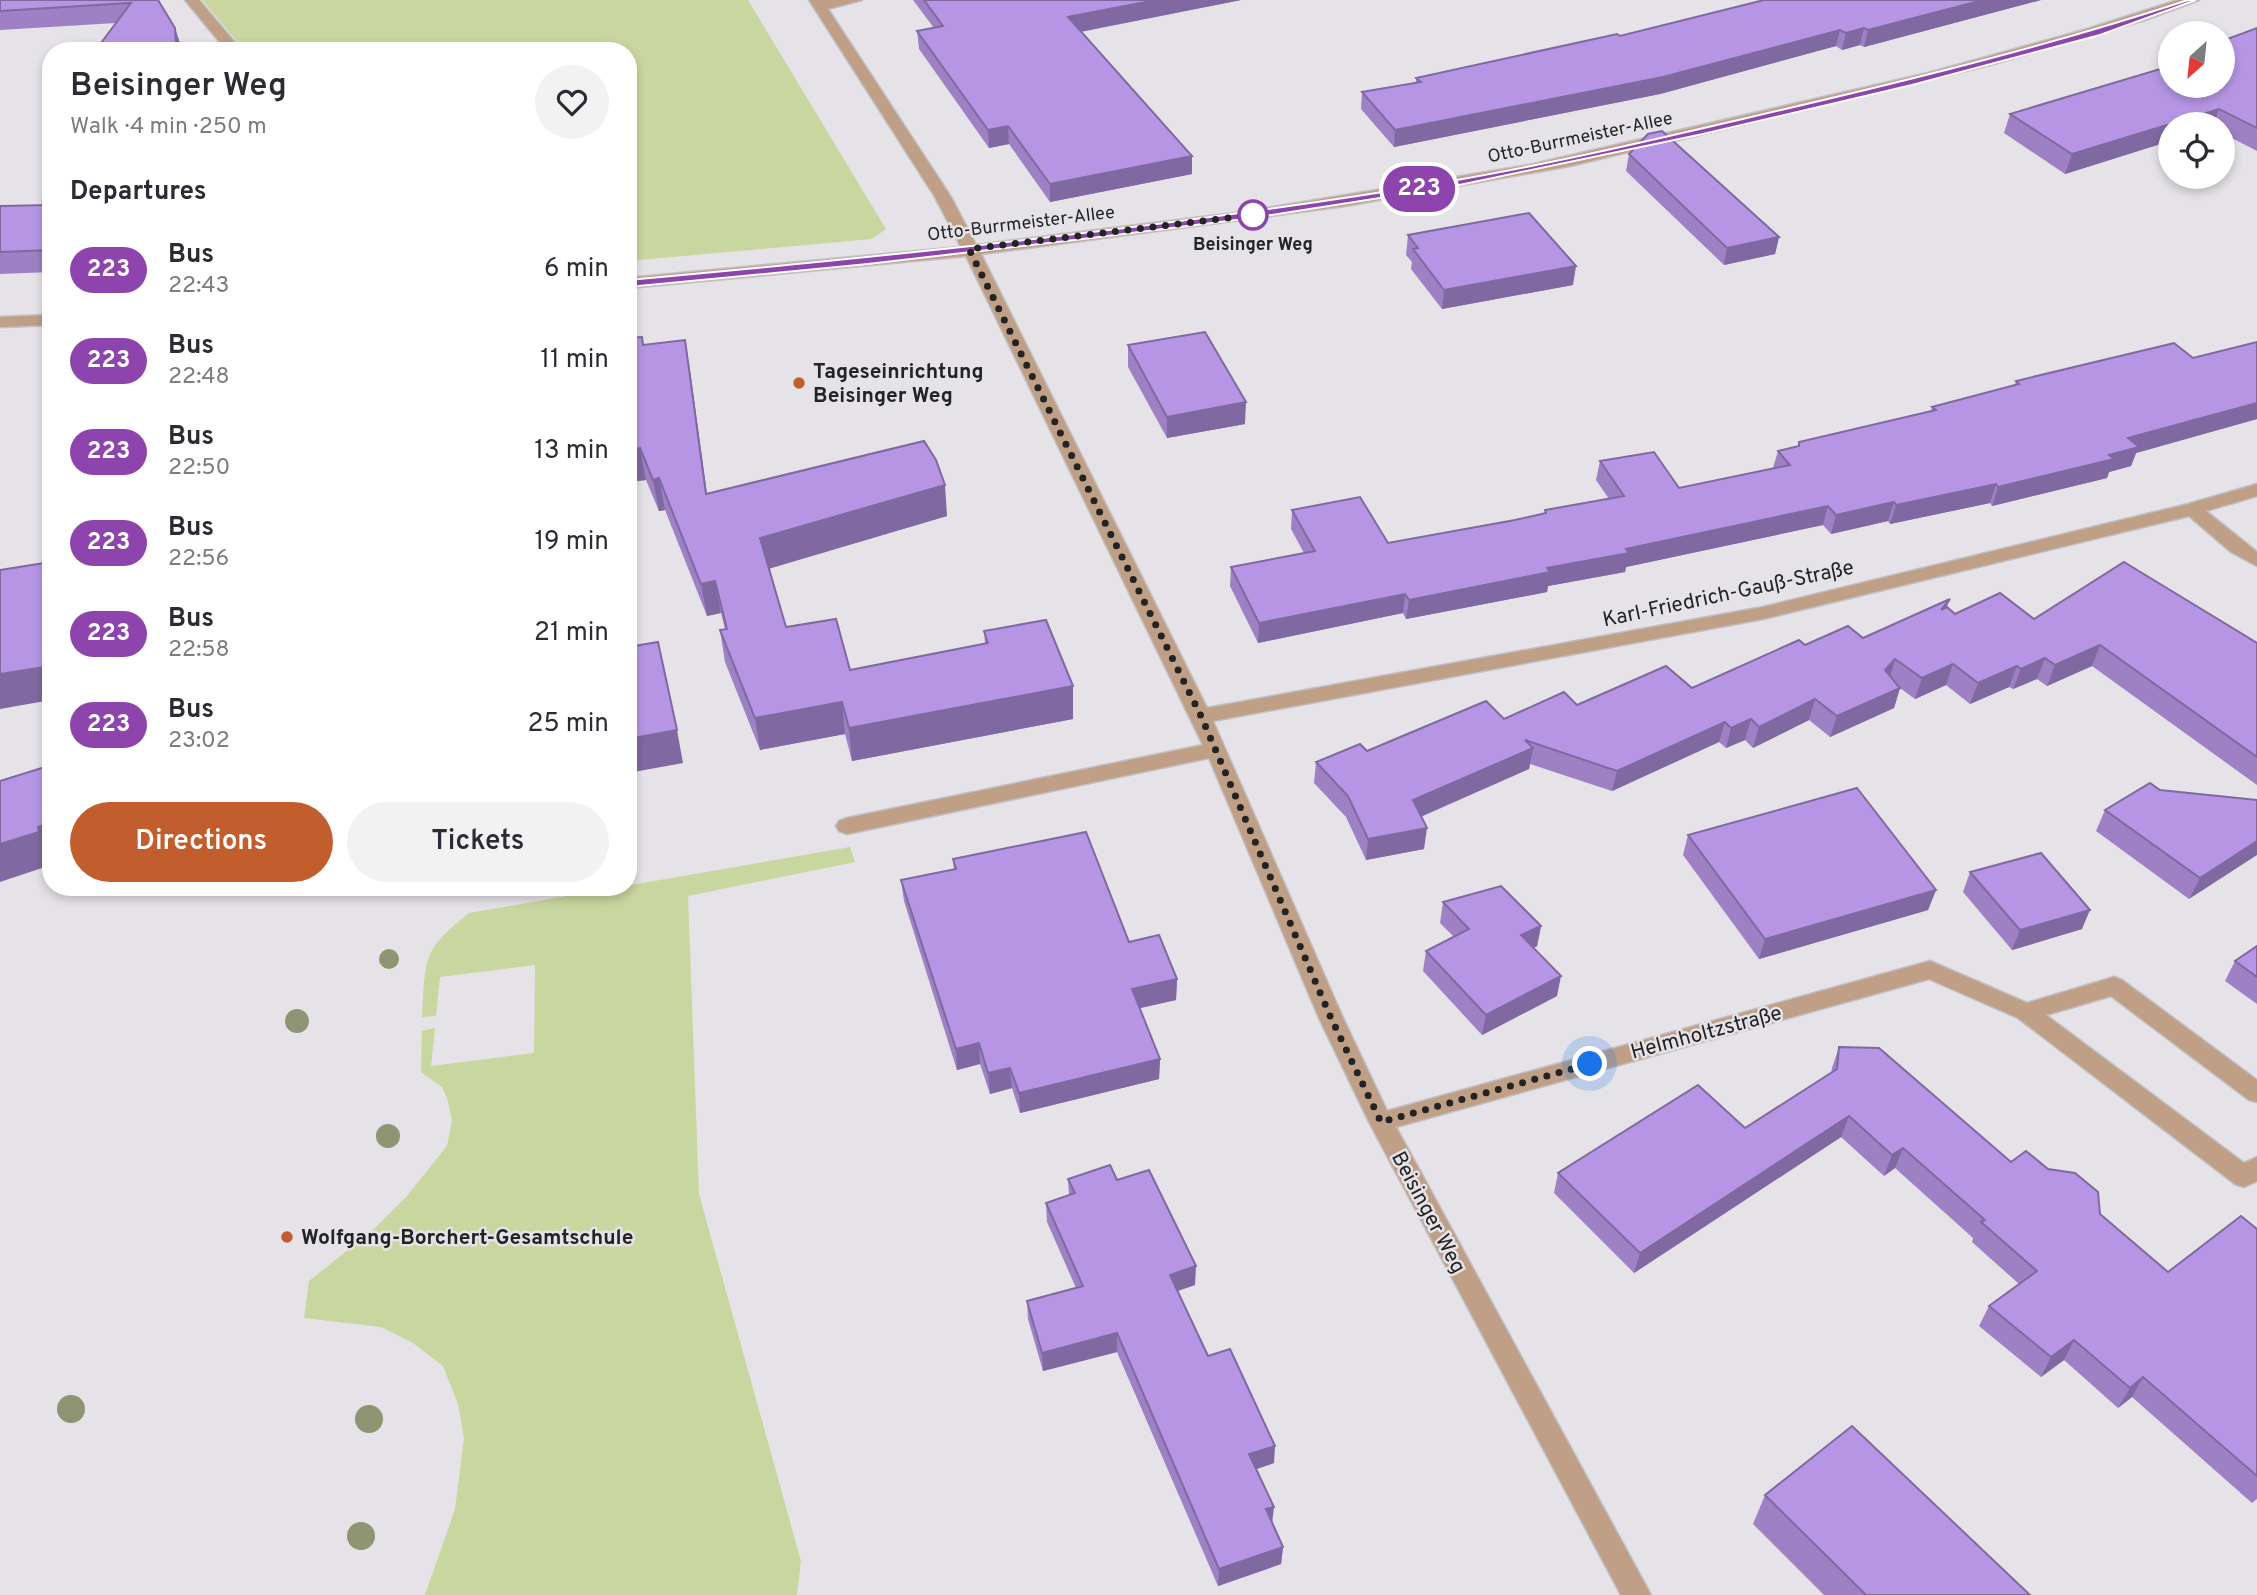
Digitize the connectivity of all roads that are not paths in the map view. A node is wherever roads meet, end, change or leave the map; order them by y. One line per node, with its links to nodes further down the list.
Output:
1 (192, 0): 5 (street)
2 (855, 0): 4 (street)
3 (2192, 0): 6 (street, Otto-Burrmeister-Allee)
4 (818, 3): 6 (street, Beisinger Weg)
5 (227, 42)
6 (969, 249): 7 (street, Otto-Burrmeister-Allee); 13 (street, Beisinger Weg)
7 (637, 283)
8 (42, 320): 9 (street)
9 (0, 322)
10 (2257, 490): 11 (street, Karl-Friedrich-Gauß-Straße)
11 (2193, 509): 12 (street); 13 (street, Karl-Friedrich-Gauß-Straße)
12 (2257, 560)
13 (1201, 716): 14 (street, Beisinger Weg)
14 (1214, 750): 15 (street); 18 (street, Beisinger Weg)
15 (847, 826)
16 (2026, 1012): 17 (street); 18 (street, Helmholtzstraße); 19 (street, Helmholtzstraße)
17 (2257, 1093)
18 (1381, 1122): 20 (street, Beisinger Weg)
19 (2257, 1167)
20 (1637, 1595)

